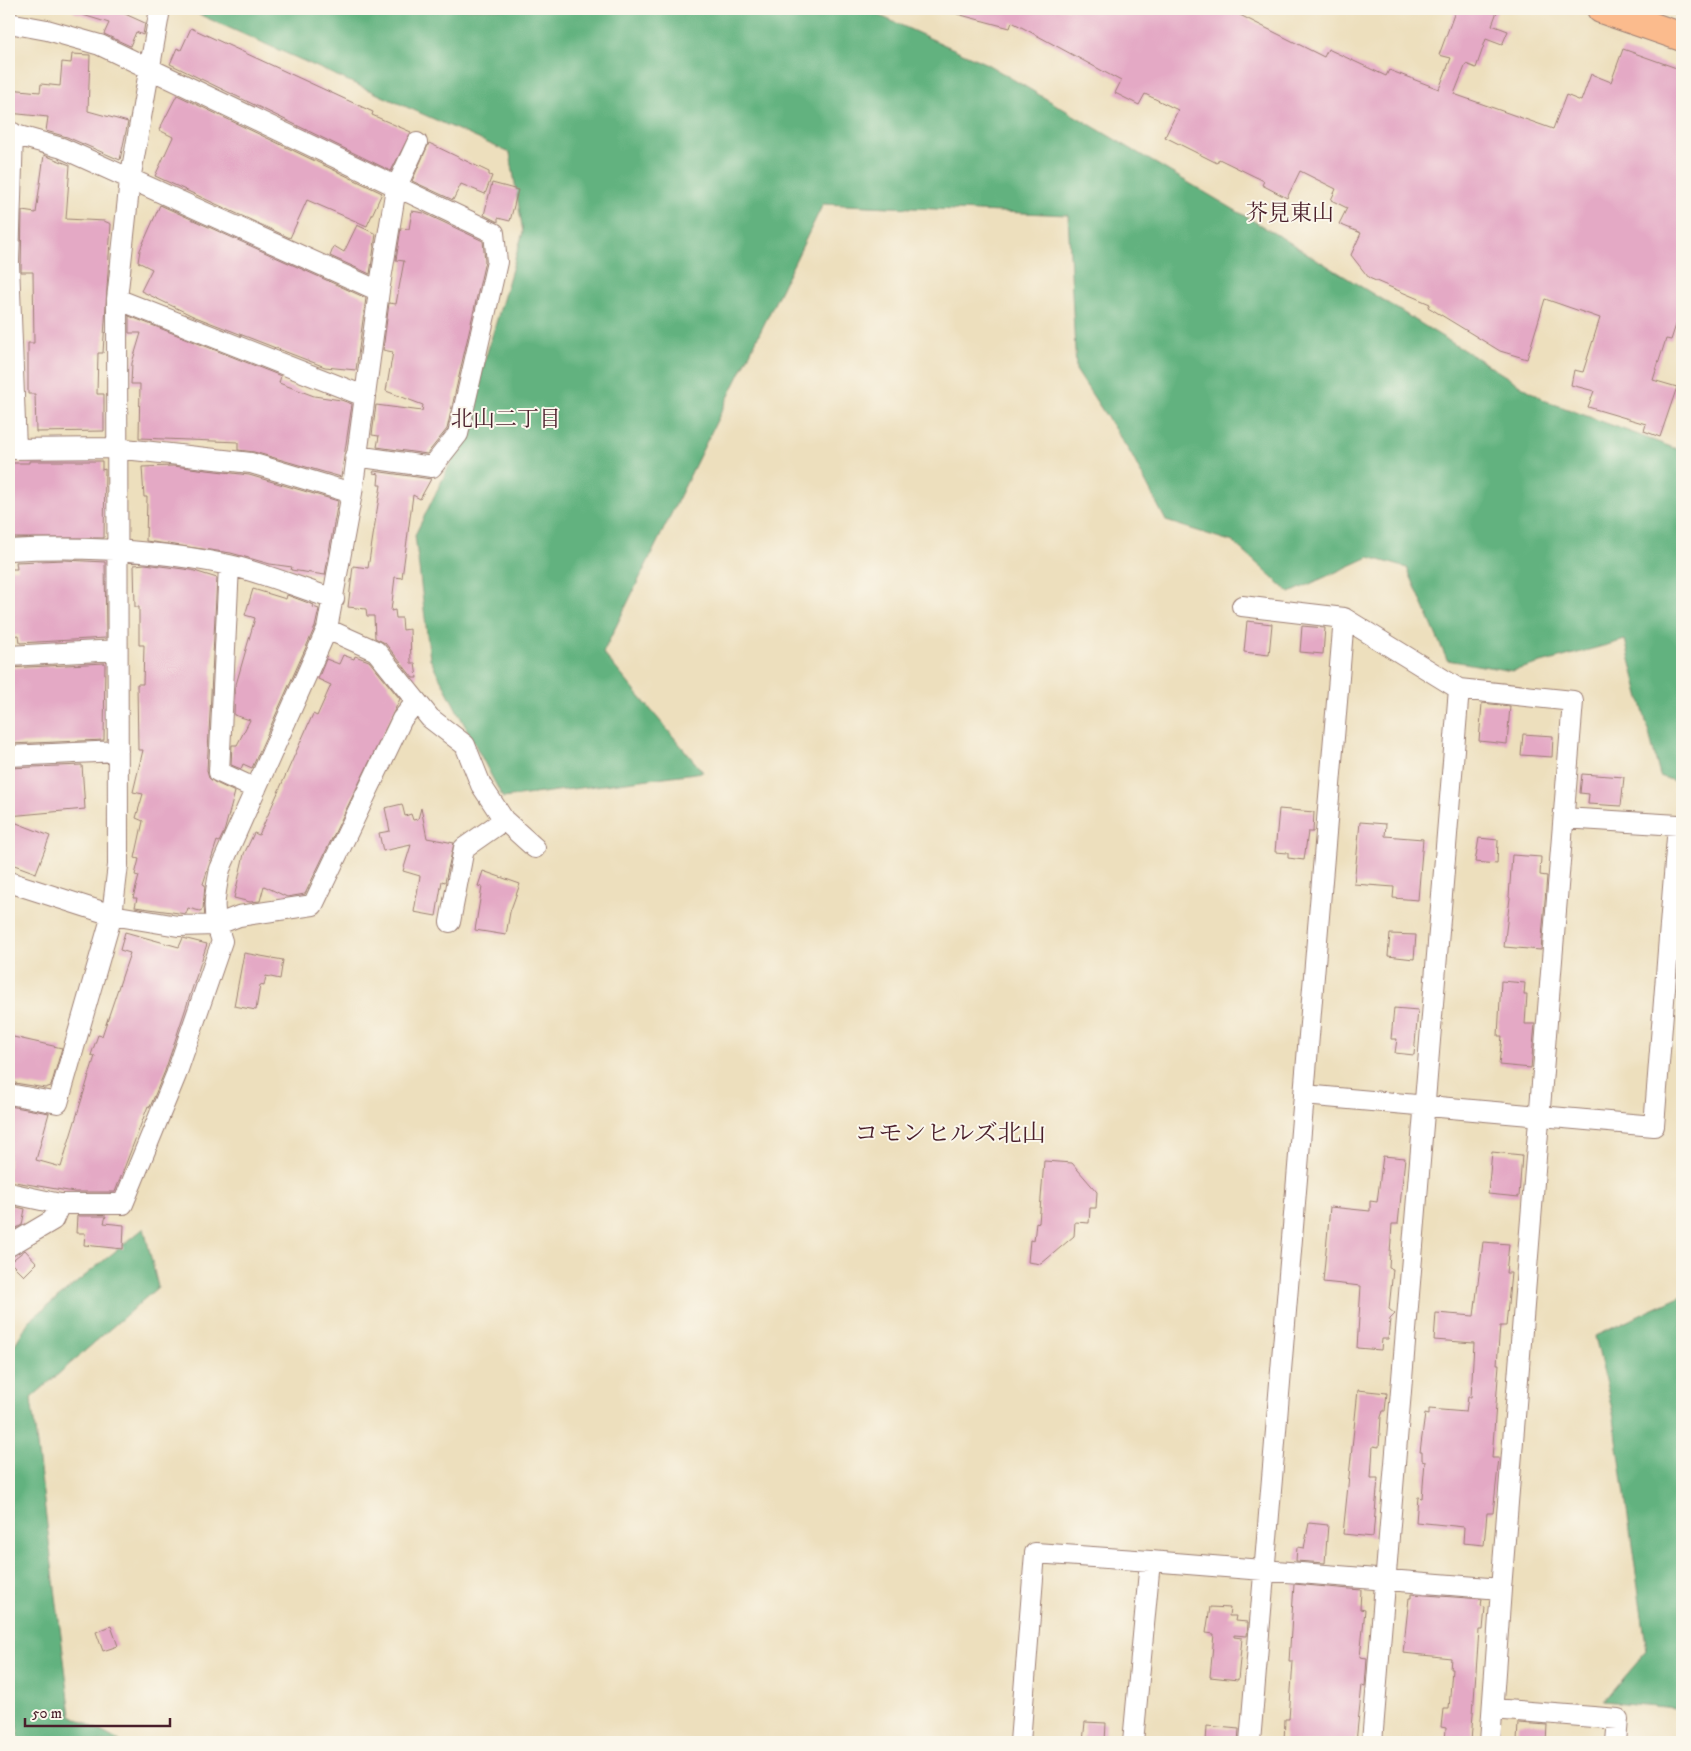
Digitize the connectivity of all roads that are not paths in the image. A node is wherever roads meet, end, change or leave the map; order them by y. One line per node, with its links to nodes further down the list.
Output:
1 (160, 9): 5 (street)
2 (1601, 9): 4 (highway)
3 (9, 23): 5 (street)
4 (1682, 37)
5 (151, 71): 8 (street); 9 (street)
6 (11, 133): 8 (street); 10 (street)
7 (417, 143): 9 (street)
8 (130, 180): 11 (street); 12 (street)
9 (396, 188): 11 (street); 16 (street)
10 (9, 263): 15 (street)
11 (379, 291): 13 (street)
12 (117, 299): 13 (street); 14 (street)
13 (364, 396): 16 (street)
14 (116, 448): 15 (street); 17 (street); 18 (street)
15 (12, 449)
16 (356, 456): 17 (street)
17 (352, 493): 21 (street)
18 (116, 549): 19 (street); 20 (street); 25 (street)
19 (9, 550)
20 (229, 566): 21 (street); 31 (street)
21 (334, 599): 24 (street)
22 (1242, 606): 23 (street)
23 (1344, 618): 27 (street); 42 (street)
24 (327, 630): 28 (street); 31 (street)
25 (117, 650): 26 (street); 29 (street)
26 (9, 656)
27 (1459, 689): 32 (street); 43 (street)
28 (416, 702): 33 (street); 39 (street)
29 (118, 751): 30 (street); 37 (street)
30 (9, 756)
31 (256, 789): 39 (street)
32 (1564, 818): 34 (street); 44 (street)
33 (504, 820): 35 (street); 38 (street)
34 (1680, 826): 40 (street)
35 (535, 848)
36 (9, 882): 37 (street)
37 (112, 915): 39 (street); 41 (street)
38 (450, 922)
39 (216, 925): 46 (street)
40 (1673, 1003): 44 (street)
41 (9, 1094)
42 (1304, 1095): 43 (street); 49 (street)
43 (1424, 1107): 44 (street); 50 (street)
44 (1540, 1118): 51 (street)
45 (9, 1193): 46 (street)
46 (60, 1204): 47 (street)
47 (9, 1246)
48 (1150, 1562): 49 (street); 53 (street); 54 (street)
49 (1264, 1570): 50 (street); 55 (street)
50 (1385, 1580): 51 (street); 56 (street)
51 (1501, 1589): 52 (street)
52 (1493, 1709): 57 (street); 58 (street)
53 (1020, 1742)
54 (1133, 1742)
55 (1250, 1742)
56 (1372, 1742)
57 (1490, 1742)
58 (1616, 1742)

